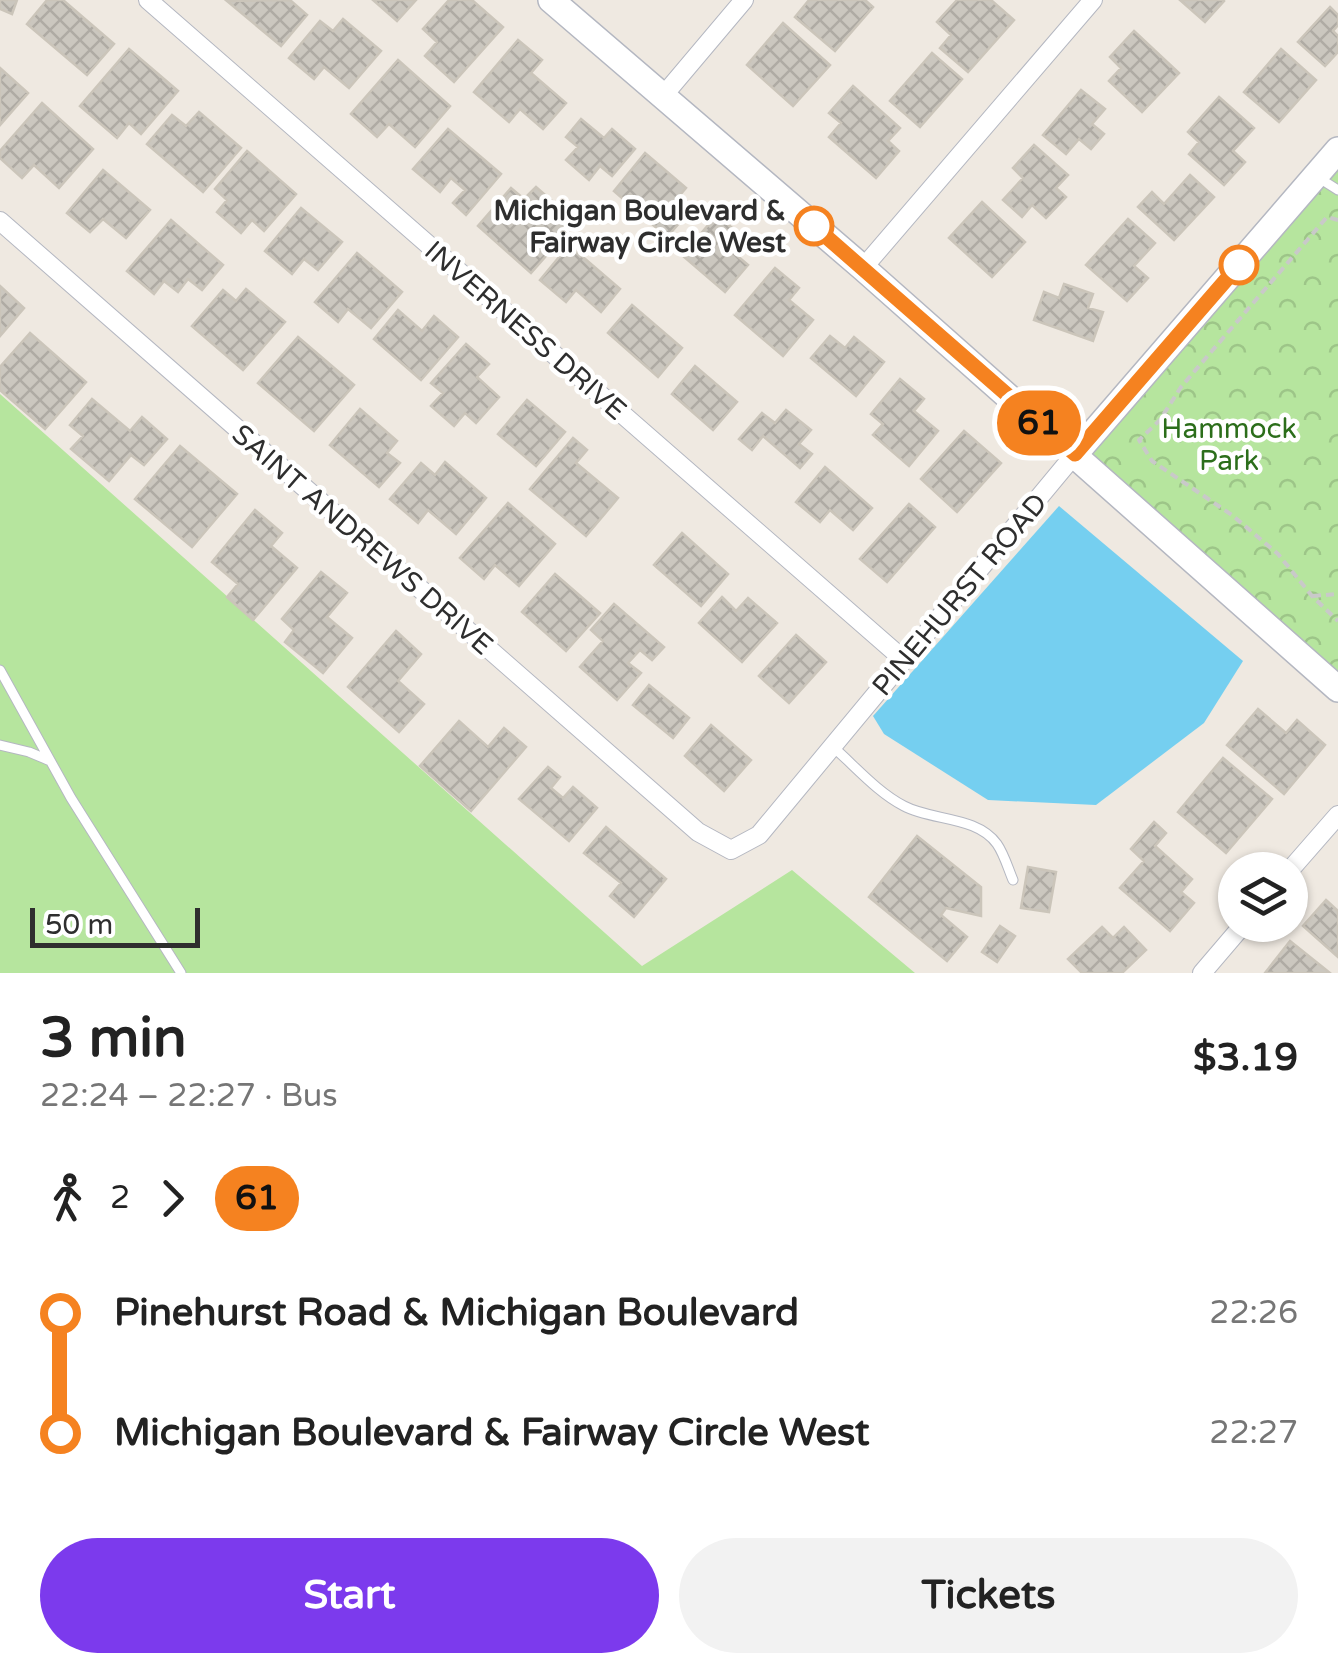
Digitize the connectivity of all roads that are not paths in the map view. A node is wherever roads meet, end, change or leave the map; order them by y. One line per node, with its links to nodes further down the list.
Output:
1 (148, 0): 11 (street, INVERNESS DRIVE)
2 (551, 0): 5 (street)
3 (744, 0): 5 (street)
4 (1094, 0): 9 (street)
5 (664, 96): 9 (street)
6 (1338, 150): 7 (street, PINEHURST ROAD)
7 (1327, 183): 10 (street, PINEHURST ROAD)
8 (0, 221): 18 (street, SAINT ANDREWS DRIVE)
9 (863, 268): 10 (street)
10 (1075, 454): 11 (street, PINEHURST ROAD); 13 (street)
11 (904, 660): 15 (street, PINEHURST ROAD)
12 (0, 670): 16 (lane)
13 (1338, 689)
14 (0, 745): 16 (lane)
15 (832, 746): 18 (street, PINEHURST ROAD); 20 (lane)
16 (51, 761): 22 (lane)
17 (1338, 815): 19 (street)
18 (732, 850)
19 (1306, 852)
20 (1013, 880)
21 (1228, 942): 23 (street)
22 (181, 973)
23 (1202, 973)

